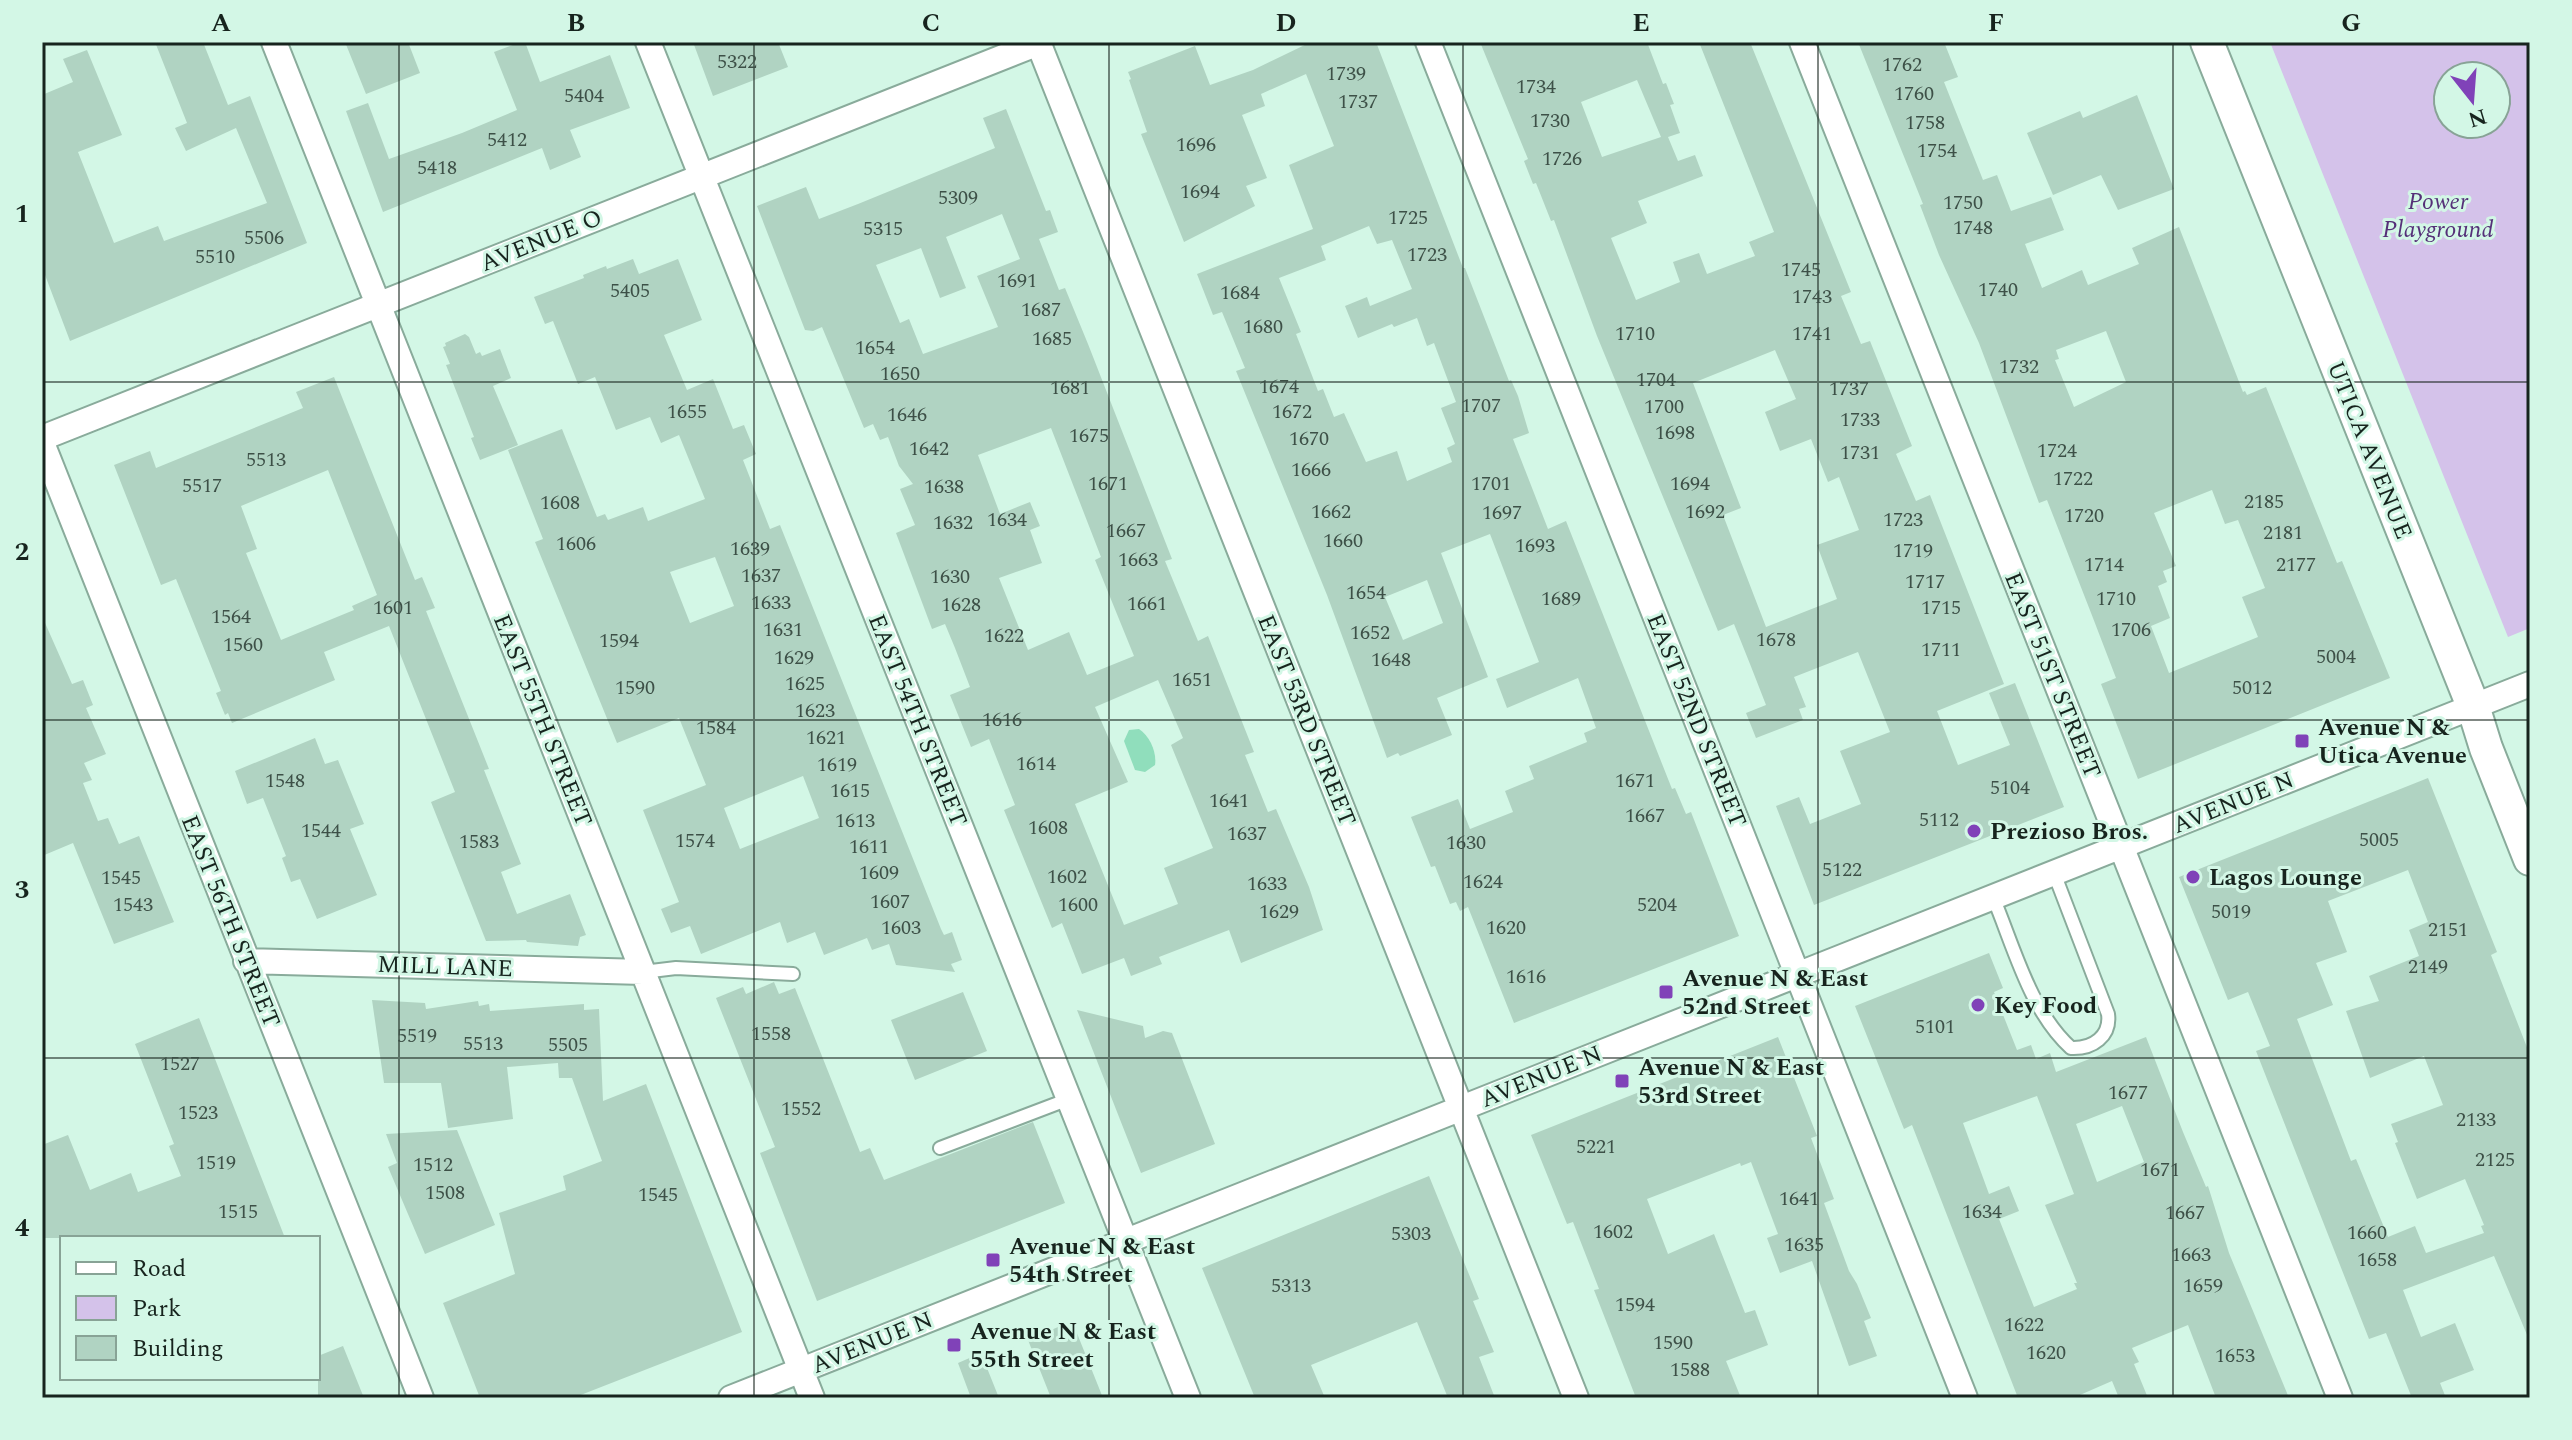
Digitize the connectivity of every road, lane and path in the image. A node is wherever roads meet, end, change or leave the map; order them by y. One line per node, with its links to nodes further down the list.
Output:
1 (274, 42): 8 (street, EAST 55TH STREET)
2 (648, 42): 7 (street, EAST 54TH STREET)
3 (1039, 42): 7 (street, AVENUE O); 21 (street, EAST 53RD STREET)
4 (1428, 42): 19 (street, EAST 52ND STREET)
5 (1802, 42): 12 (street, EAST 51ST STREET)
6 (2207, 42): 11 (main road, UTICA AVENUE)
7 (702, 176): 8 (street, AVENUE O); 20 (street, EAST 54TH STREET)
8 (378, 305): 9 (street, AVENUE O); 17 (street, EAST 55TH STREET)
9 (42, 440): 16 (street, EAST 56TH STREET)
10 (2530, 684): 11 (street, AVENUE N)
11 (2473, 706): 12 (street, AVENUE N); 13 (main road, UTICA AVENUE)
12 (2121, 846): 14 (street, AVENUE N); 31 (street, EAST 51ST STREET)
13 (2530, 859)
14 (2054, 873): 15 (street, AVENUE N); 15 (lane)
15 (1993, 897): 19 (street, AVENUE N)
16 (246, 961): 17 (street, MILL LANE); 25 (street, EAST 56TH STREET)
17 (643, 972): 18 (lane); 24 (street, EAST 55TH STREET)
18 (793, 974)
19 (1798, 974): 21 (street, AVENUE N); 30 (street, EAST 52ND STREET)
20 (1069, 1099): 22 (lane); 23 (street, EAST 54TH STREET)
21 (1461, 1108): 23 (street, AVENUE N); 29 (street, EAST 53RD STREET)
22 (940, 1148)
23 (1126, 1241): 24 (street, AVENUE N); 28 (street, EAST 54TH STREET)
24 (801, 1370): 26 (street, AVENUE N); 27 (street, EAST 55TH STREET)
25 (421, 1398)
26 (731, 1398)
27 (812, 1398)
28 (1188, 1398)
29 (1576, 1398)
30 (1965, 1398)
31 (2340, 1398)

